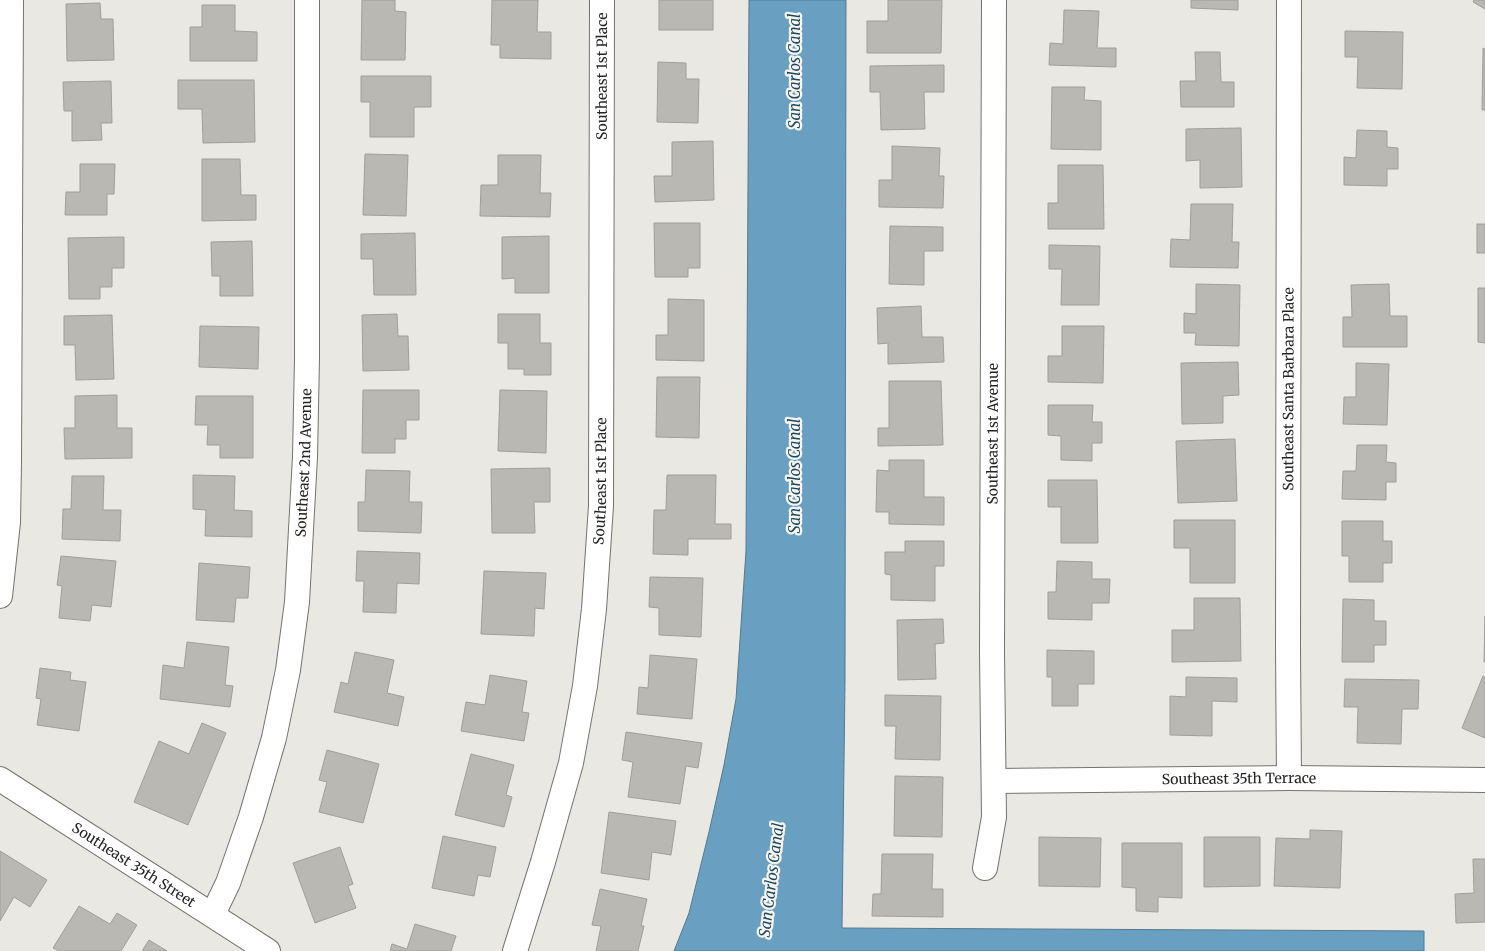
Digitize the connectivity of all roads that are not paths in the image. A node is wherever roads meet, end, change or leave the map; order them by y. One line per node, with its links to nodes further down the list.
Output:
1 (11, 0): 6 (street)
2 (308, 0): 12 (street, Southeast 2nd Avenue)
3 (602, 0): 14 (street, Southeast 1st Place)
4 (994, 0): 10 (street, Southeast 1st Avenue)
5 (1289, 0): 7 (street, Southeast Santa Barbara Place)
6 (0, 596)
7 (1289, 778): 9 (street, Southeast 35th Terrace); 10 (street, Southeast 35th Terrace)
8 (0, 779): 12 (street, Southeast 35th Street)
9 (1485, 780)
10 (994, 781): 11 (street, Southeast 1st Avenue)
11 (985, 868)
12 (213, 914): 13 (street, Southeast 35th Street)
13 (268, 951)
14 (515, 951)

